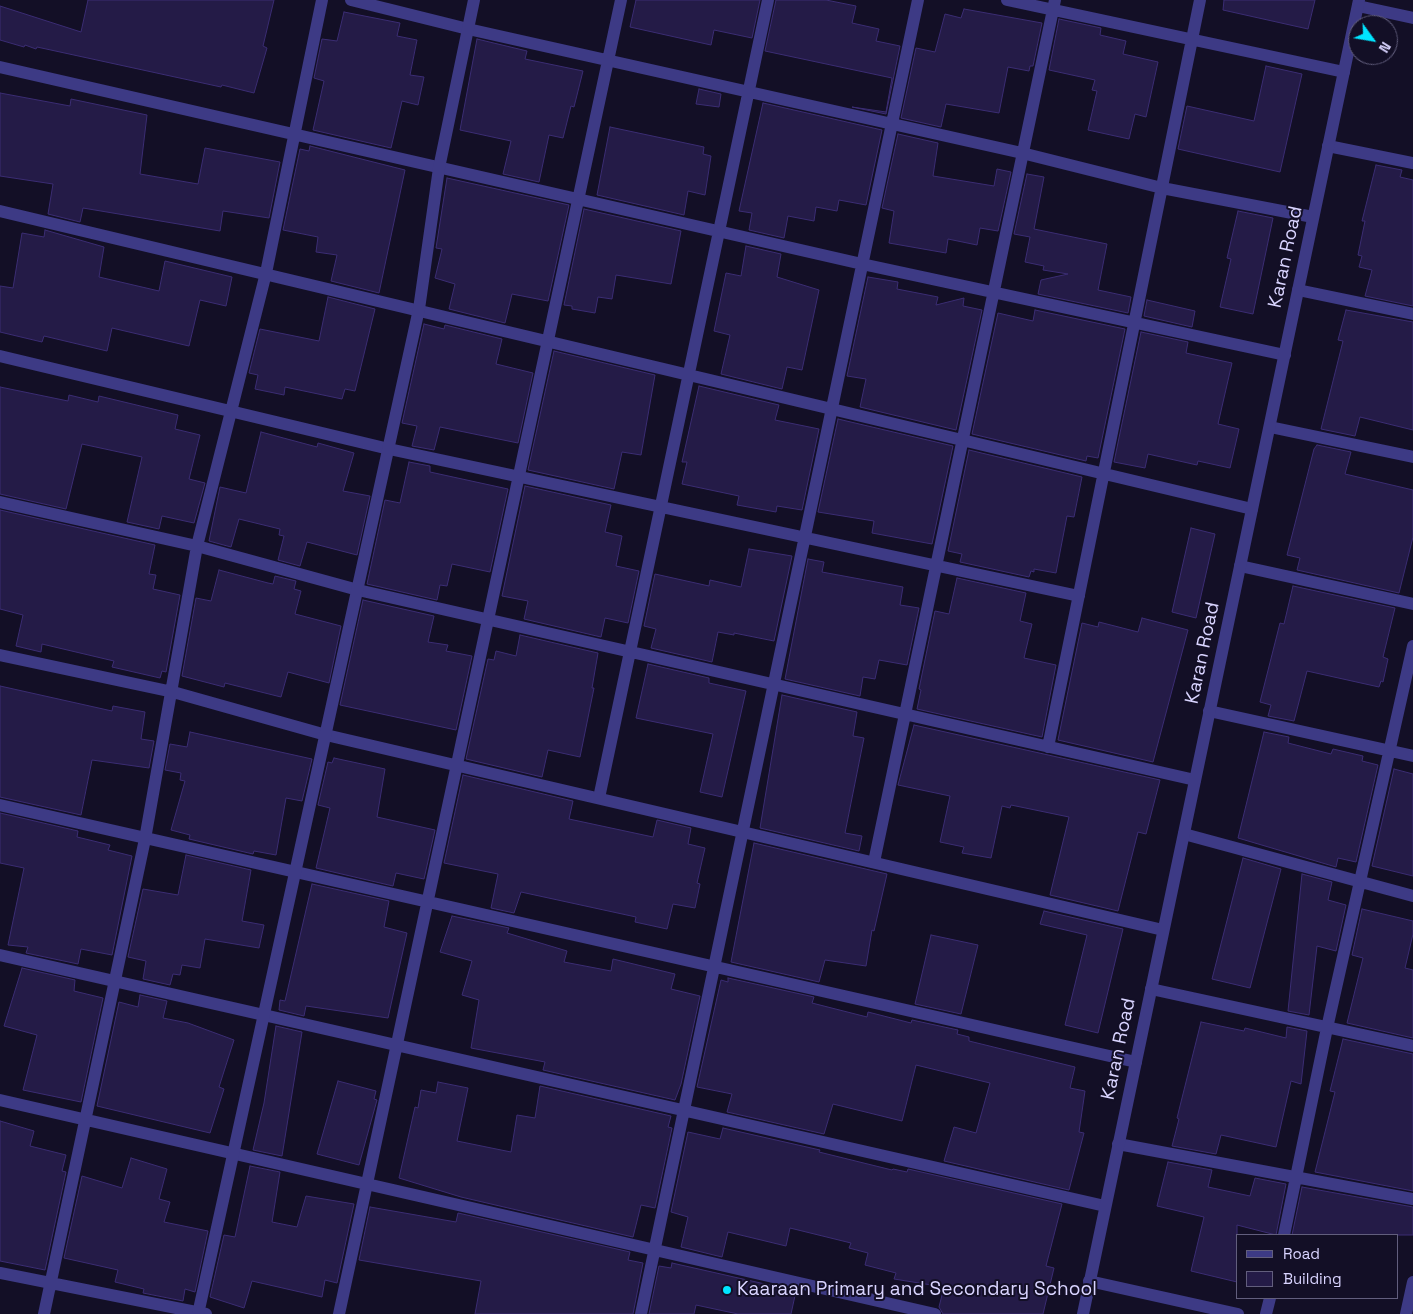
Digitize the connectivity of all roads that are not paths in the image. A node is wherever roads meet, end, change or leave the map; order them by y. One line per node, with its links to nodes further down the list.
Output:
1 (322, 0): 19 (street)
2 (351, 0): 12 (street)
3 (474, 0): 12 (street)
4 (621, 0): 14 (street)
5 (768, 0): 17 (street)
6 (918, 0): 18 (street)
7 (1007, 0): 10 (street)
8 (1200, 0): 13 (street)
9 (1358, 3): 11 (street); 16 (street, Karan Road)
10 (1054, 5): 13 (street); 21 (street)
11 (1413, 18)
12 (468, 29): 14 (street); 23 (street)
13 (1192, 40): 16 (street); 24 (street)
14 (608, 60): 17 (street); 25 (street)
15 (0, 67): 19 (street)
16 (1344, 72): 20 (street, Karan Road)
17 (749, 92): 18 (street); 28 (street)
18 (892, 123): 21 (street); 29 (street)
19 (294, 136): 23 (street); 30 (street)
20 (1328, 146): 22 (street); 27 (street, Karan Road)
21 (1022, 153): 24 (street); 32 (street)
22 (1413, 163)
23 (439, 168): 25 (street); 33 (street)
24 (1162, 188): 27 (street); 35 (street)
25 (578, 200): 28 (street); 36 (street)
26 (0, 211): 30 (street)
27 (1313, 217): 31 (street, Karan Road)
28 (719, 231): 29 (street); 39 (street)
29 (862, 264): 32 (street); 40 (street)
30 (266, 273): 33 (street); 41 (street)
31 (1298, 290): 34 (street); 37 (street, Karan Road)
32 (993, 292): 35 (street); 43 (street)
33 (419, 309): 36 (street); 44 (street)
34 (1413, 314)
35 (1134, 322): 37 (street); 46 (street)
36 (548, 340): 39 (street); 47 (street)
37 (1284, 355): 42 (street, Karan Road)
38 (0, 356): 41 (street)
39 (689, 374): 40 (street); 49 (street)
40 (831, 409): 43 (street); 51 (street)
41 (232, 413): 44 (street); 52 (street)
42 (1270, 427): 45 (street); 50 (street, Karan Road)
43 (962, 439): 46 (street); 53 (street)
44 (389, 449): 47 (street); 55 (street)
45 (1413, 457)
46 (1104, 473): 50 (street); 56 (street)
47 (519, 477): 49 (street); 58 (street)
48 (0, 502): 52 (street)
49 (661, 507): 51 (street); 60 (street)
50 (1252, 509): 54 (street, Karan Road)
51 (804, 537): 53 (street); 62 (street)
52 (197, 546): 55 (street); 63 (street)
53 (936, 565): 56 (street); 65 (street)
54 (1240, 566): 57 (street); 64 (street, Karan Road)
55 (358, 590): 58 (street); 66 (street)
56 (1079, 596): 67 (street)
57 (1413, 604)
58 (488, 619): 60 (street); 70 (street)
59 (1413, 646): 68 (street)
60 (630, 652): 62 (street); 72 (street)
61 (0, 655): 63 (street)
62 (773, 684): 65 (street); 74 (street)
63 (173, 692): 66 (street); 76 (street)
64 (1210, 711): 68 (street); 71 (street, Karan Road)
65 (905, 714): 67 (street); 77 (street)
66 (326, 735): 70 (street); 78 (street)
67 (1048, 747): 71 (street)
68 (1390, 750): 69 (street); 79 (street)
69 (1413, 756)
70 (457, 765): 72 (street); 81 (street)
71 (1195, 780): 75 (street, Karan Road)
72 (599, 798): 74 (street)
73 (0, 805): 76 (street)
74 (742, 832): 77 (street); 84 (street)
75 (1184, 834): 79 (street); 82 (street, Karan Road)
76 (145, 839): 78 (street); 85 (street)
77 (874, 862): 82 (street)
78 (295, 873): 81 (street); 87 (street)
79 (1362, 882): 80 (street); 88 (street)
80 (1413, 896)
81 (428, 903): 84 (street); 89 (street)
82 (1164, 930): 86 (street, Karan Road)
83 (0, 956): 85 (street)
84 (713, 967): 91 (street); 93 (street)
85 (115, 982): 87 (street); 94 (street)
86 (1151, 989): 88 (street); 91 (street, Karan Road)
87 (264, 1014): 89 (street); 96 (street)
88 (1327, 1028): 90 (street); 97 (street)
89 (397, 1045): 93 (street); 98 (street)
90 (1413, 1046)
91 (1136, 1062): 95 (street, Karan Road)
92 (0, 1100): 94 (street)
93 (684, 1110): 100 (street); 102 (street)
94 (86, 1120): 96 (street); 106 (street)
95 (1118, 1144): 97 (street); 100 (street, Karan Road)
96 (234, 1153): 98 (street); 109 (street)
97 (1296, 1177): 99 (street); 101 (street)
98 (367, 1183): 102 (street); 110 (street)
99 (1413, 1199)
100 (1105, 1206): 104 (street, Karan Road)
101 (1284, 1234)
102 (654, 1249): 111 (street); 112 (street)
103 (0, 1273): 106 (street)
104 (1089, 1281): 113 (street, Karan Road); 114 (street)
105 (1413, 1282): 116 (street)
106 (51, 1283): 108 (street); 109 (street)
107 (1270, 1299): 115 (street)
108 (44, 1314)
109 (201, 1314)
110 (339, 1314)
111 (641, 1314)
112 (935, 1314)
113 (1083, 1314)
114 (1238, 1314)
115 (1266, 1314)
116 (1406, 1314)

